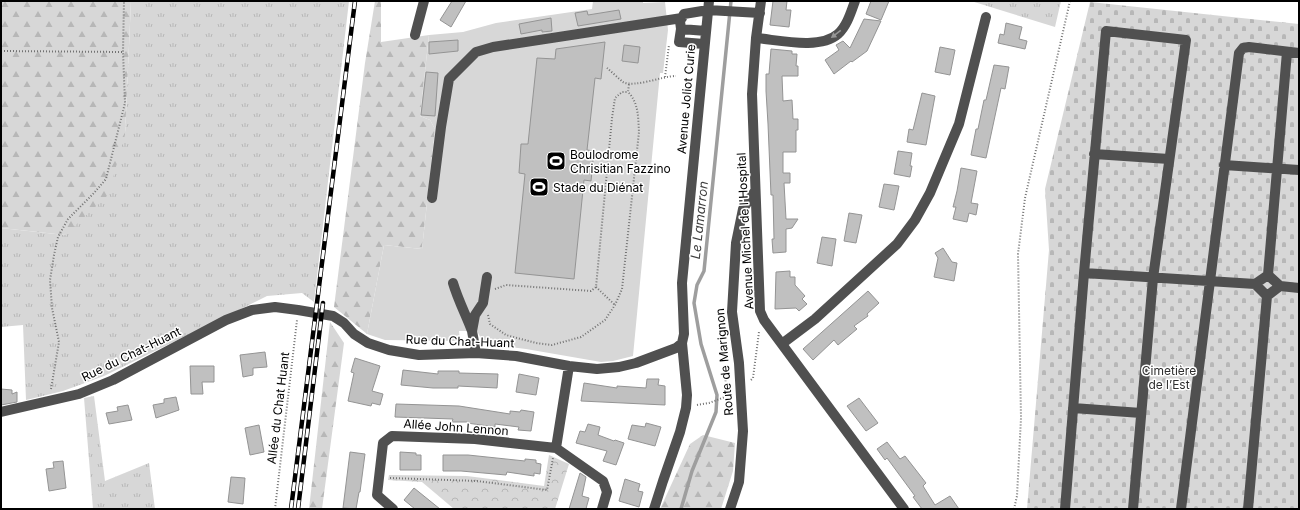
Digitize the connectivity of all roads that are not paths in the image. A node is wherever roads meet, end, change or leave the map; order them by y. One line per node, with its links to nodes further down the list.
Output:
1 (424, 1): 10 (street)
2 (762, 1): 5 (street, Avenue Michel de l'Hospital)
3 (855, 1): 11 (street, one-way to 11)
4 (708, 5): 5 (street); 7 (street); 9 (street, Avenue Joliot Curie)
5 (760, 13): 11 (street, Avenue Michel de l'Hospital)
6 (986, 17): 34 (street)
7 (682, 18): 8 (street); 21 (street)
8 (681, 29): 9 (street); 12 (street)
9 (706, 31): 12 (street, Avenue Joliot Curie)
10 (416, 35)
11 (756, 38): 20 (street, Avenue Michel de l'Hospital)
12 (704, 44): 33 (street, Avenue Joliot Curie)
13 (1287, 52): 14 (street); 17 (street); 18 (street)
14 (1299, 53)
15 (1094, 154): 16 (street); 16 (street); 22 (street)
16 (1169, 159): 25 (street)
17 (1224, 165): 18 (street); 26 (street)
18 (1277, 169): 19 (street); 23 (street)
19 (1299, 170)
20 (755, 191): 34 (street, Avenue Michel de l'Hospital); 44 (street, Route de Marignon)
21 (432, 198)
22 (1084, 273): 25 (street); 37 (street)
23 (1268, 275): 28 (street); 29 (street)
24 (487, 277): 32 (street)
25 (1153, 278): 26 (street); 39 (street)
26 (1210, 282): 28 (street); 48 (street)
27 (453, 283): 32 (street)
28 (1255, 284): 31 (street)
29 (1280, 286): 30 (street); 31 (street)
30 (1299, 288)
31 (1267, 296): 49 (street)
32 (472, 331): 35 (street)
33 (682, 343): 36 (street, Rue du Chat-Huant); 43 (street, Avenue Joliot Curie)
34 (783, 343): 45 (street, Avenue Michel de l'Hospital)
35 (476, 353): 36 (street, Rue du Chat-Huant); 38 (street, Rue du Chat-Huant)
36 (569, 366): 40 (street)
37 (1073, 408): 39 (street); 46 (street)
38 (1, 412)
39 (1141, 413): 47 (street)
40 (556, 448): 41 (street, Allée John Lennon); 42 (street, Allée John Lennon)
41 (393, 509)
42 (602, 509)
43 (654, 509)
44 (730, 509)
45 (904, 509)
46 (1065, 509)
47 (1133, 509)
48 (1181, 509)
49 (1248, 509)

